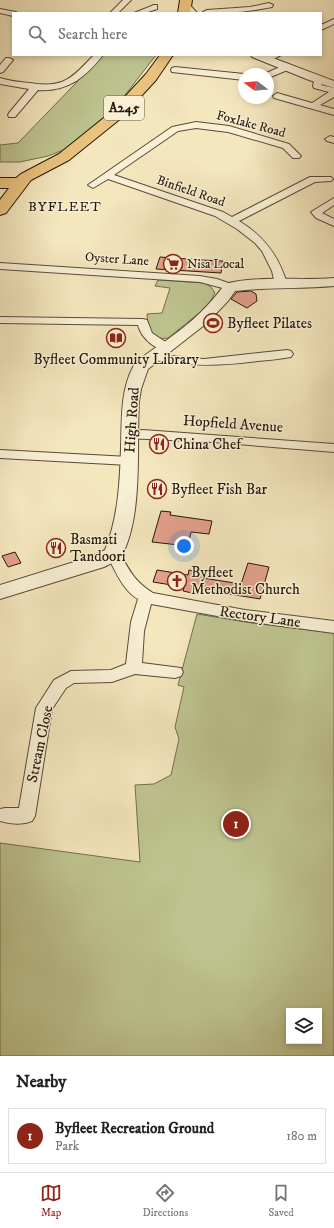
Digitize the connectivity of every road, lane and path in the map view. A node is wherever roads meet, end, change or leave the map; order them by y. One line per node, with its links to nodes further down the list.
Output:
1 (127, 0): 6 (street)
2 (270, 4): 4 (street)
3 (154, 7): 7 (street)
4 (206, 10)
5 (0, 11): 8 (street)
6 (115, 12)
7 (141, 12)
8 (12, 14)
9 (334, 21): 10 (street)
10 (322, 27)
11 (98, 56): 23 (street)
12 (166, 56): 30 (main road, A245)
13 (272, 57): 15 (street)
14 (9, 60): 16 (street)
15 (287, 68): 18 (street); 21 (street)
16 (0, 70)
17 (175, 70): 19 (street)
18 (274, 73)
19 (238, 76)
20 (0, 81): 23 (street)
21 (320, 81): 22 (street); 24 (street)
22 (334, 85)
23 (36, 86): 28 (street)
24 (334, 92): 26 (street)
25 (277, 96): 26 (street)
26 (313, 106): 27 (street)
27 (334, 112)
28 (12, 113)
29 (296, 156): 31 (street, Foxlake Road)
30 (9, 176): 34 (main road); 36 (main road)
31 (108, 176): 33 (street, Foxlake Road); 37 (street, Binfield Road)
32 (328, 178): 37 (street)
33 (93, 185)
34 (0, 186)
35 (334, 201): 38 (street)
36 (0, 210)
37 (232, 221): 41 (street, Binfield Road)
38 (334, 223)
39 (0, 266): 42 (street, Oyster Lane)
40 (333, 283): 41 (street)
41 (280, 284): 42 (street)
42 (230, 287): 44 (street, High Road)
43 (0, 320): 44 (street)
44 (161, 351): 45 (street); 46 (street, High Road)
45 (287, 354)
46 (130, 435): 47 (street, Hopfield Avenue); 49 (street, High Road)
47 (334, 448)
48 (0, 454): 49 (street)
49 (129, 461): 50 (street, High Road)
50 (113, 554): 51 (street); 52 (street, Rectory Lane)
51 (0, 592)
52 (147, 596): 53 (street, Rectory Lane); 54 (street)
53 (334, 627)
54 (134, 668): 55 (street, Stream Close); 56 (street, Stream Close)
55 (176, 672)
56 (5, 815)

